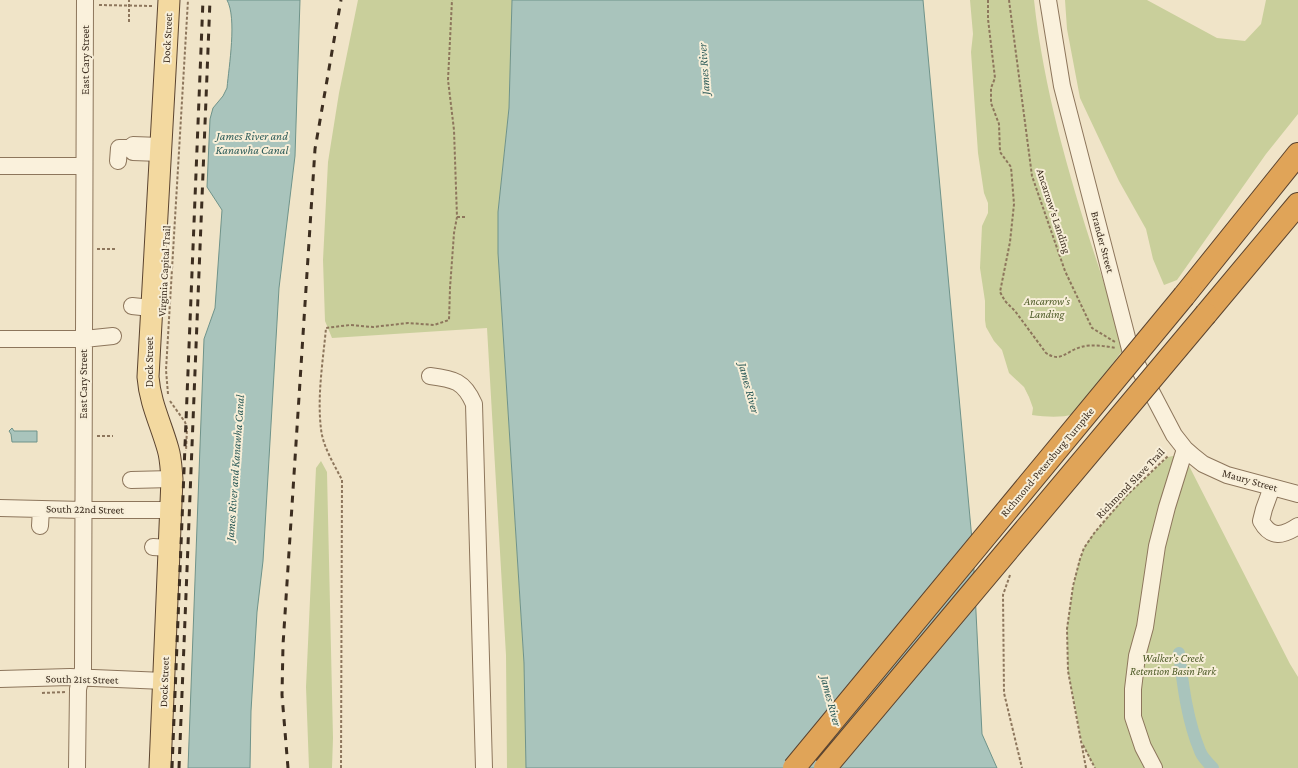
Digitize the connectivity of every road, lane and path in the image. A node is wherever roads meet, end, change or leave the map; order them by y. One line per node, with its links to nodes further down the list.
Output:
1 (129, 0): 9 (path)
2 (188, 0): 31 (path, Virginia Capital Trail)
3 (452, 0): 18 (path)
4 (988, 0): 26 (path)
5 (1009, 0): 26 (path, Ancarrow’s Landing)
6 (1048, 0): 26 (street, Brander Street)
7 (91, 2): 9 (path); 15 (street, East Cary Street)
8 (163, 3): 9 (path); 11 (main road, Dock Street)
9 (129, 6): 10 (path)
10 (129, 22)
11 (160, 150): 13 (street); 33 (main road, Dock Street)
12 (1298, 154): 52 (highway, Richmond-Petersburg Turnpike, bridge)
13 (118, 161)
14 (0, 166): 15 (street)
15 (84, 166): 24 (street, East Cary Street)
16 (1298, 204): 22 (highway)
17 (1298, 213): 22 (highway)
18 (457, 217): 19 (path); 50 (path)
19 (466, 217)
20 (100, 249): 21 (path)
21 (116, 249)
22 (1244, 269): 53 (highway, bridge)
23 (0, 339): 24 (street)
24 (84, 339): 25 (street); 39 (street, East Cary Street)
25 (113, 341)
26 (1131, 353): 30 (street, Brander Street)
27 (430, 376): 51 (street)
28 (98, 436): 29 (path)
29 (112, 436)
30 (1182, 446): 32 (street, Brander Street); 47 (path, Richmond Slave Trail); 57 (street)
31 (186, 457)
32 (1203, 464): 35 (street, Maury Street)
33 (172, 479): 34 (street); 40 (main road, Dock Street)
34 (131, 480)
35 (1272, 487): 36 (street, Maury Street); 42 (street)
36 (1298, 494)
37 (0, 508): 38 (street, South 22nd Street)
38 (41, 509): 39 (street, South 22nd Street); 41 (street)
39 (83, 510): 40 (street, South 22nd Street); 44 (street, East Cary Street)
40 (171, 510): 46 (main road, Dock Street)
41 (40, 526)
42 (1298, 526)
43 (1011, 573): 54 (path)
44 (80, 678): 45 (street, South 21st Street); 46 (street, South 21st Street); 48 (street, East Cary Street)
45 (0, 679)
46 (164, 681): 49 (main road, Dock Street)
47 (1082, 743): 55 (path, Richmond Slave Trail); 56 (path)
48 (77, 768)
49 (160, 768)
50 (341, 768)
51 (484, 768)
52 (794, 768)
53 (825, 768)
54 (1022, 768)
55 (1086, 768)
56 (1095, 768)
57 (1154, 768)

